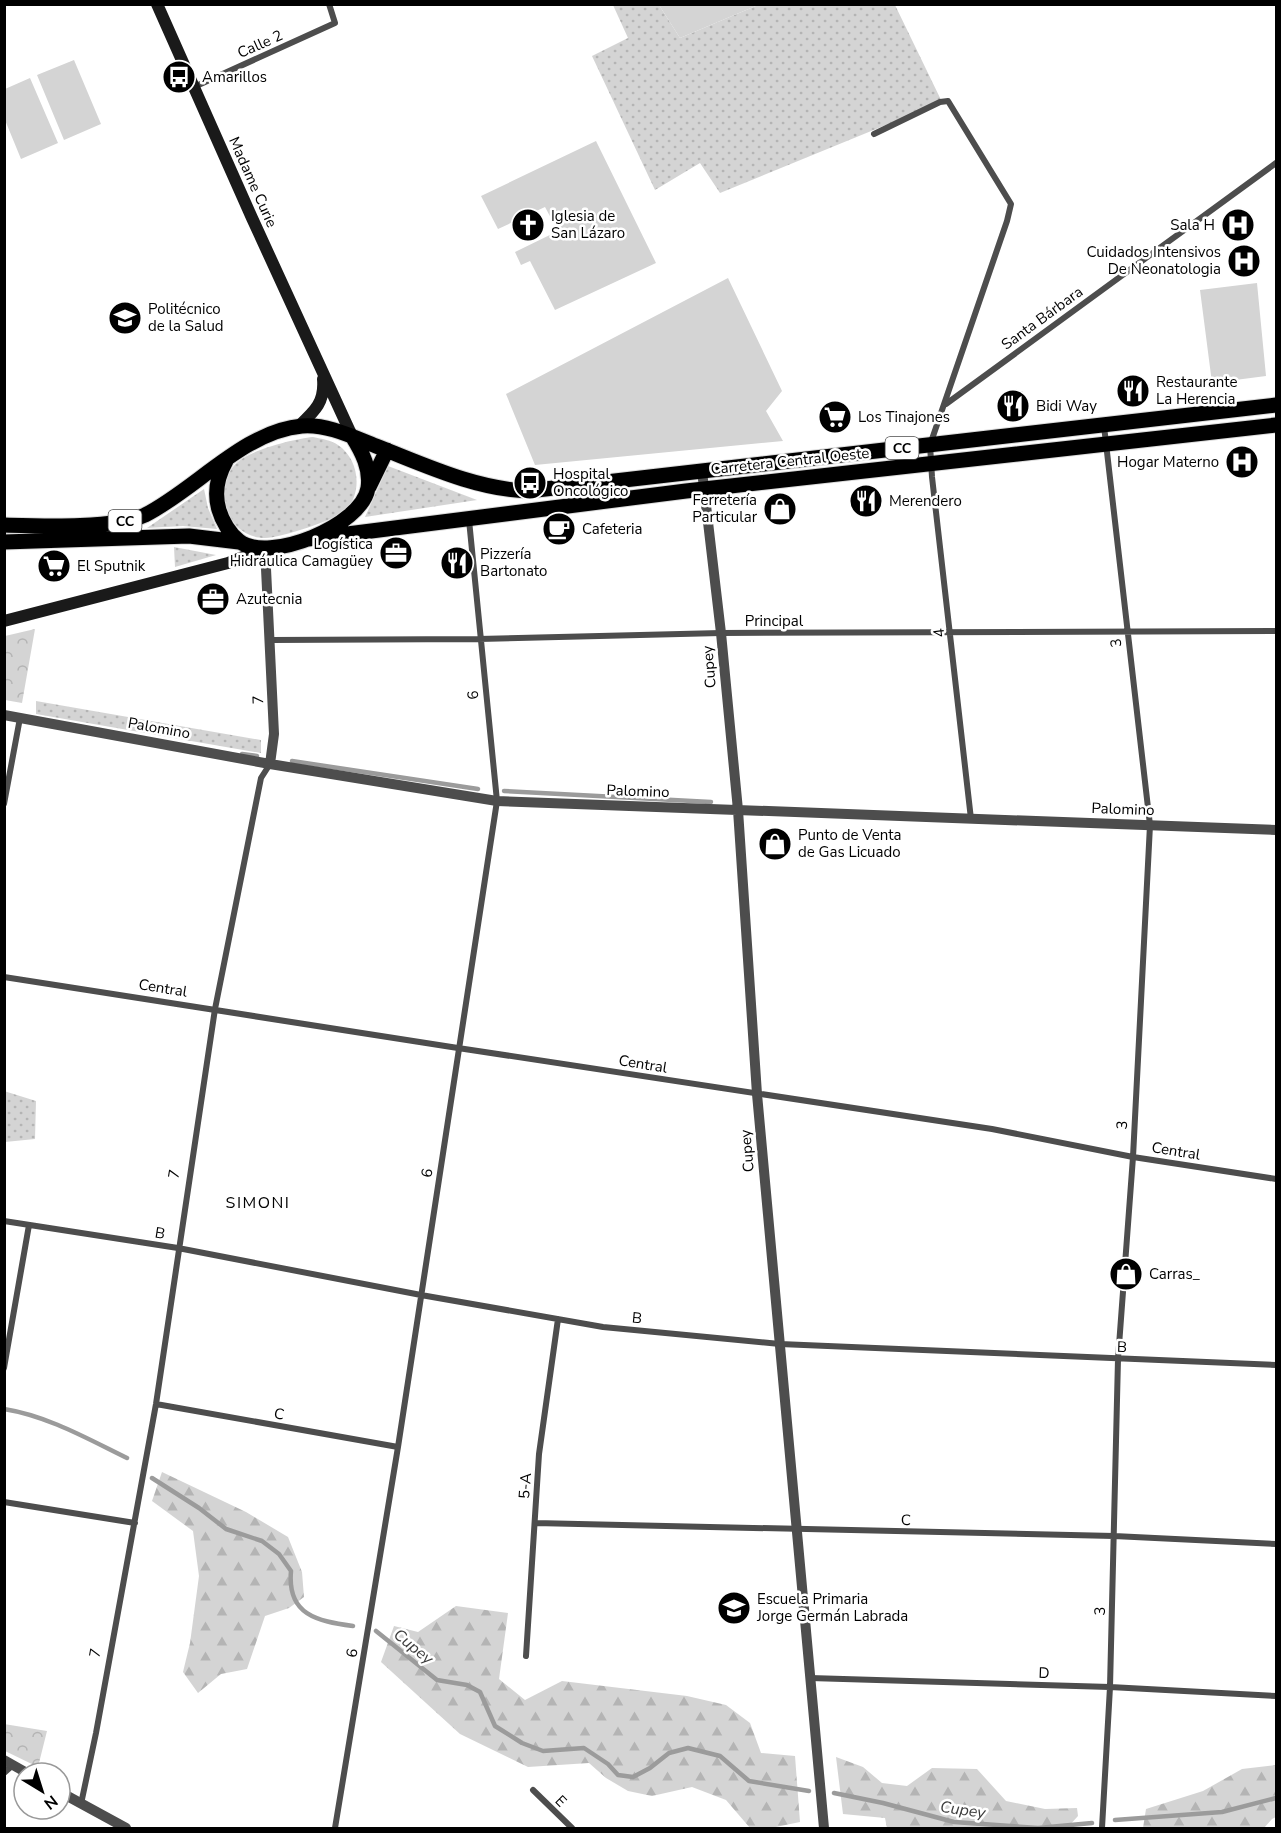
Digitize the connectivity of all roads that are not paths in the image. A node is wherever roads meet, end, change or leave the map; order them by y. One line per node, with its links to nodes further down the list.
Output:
1 (157, 4): 3 (main road, Madame Curie)
2 (329, 4): 3 (street, Calle 2)
3 (194, 87): 6 (main road, Madame Curie)
4 (874, 134): 7 (street)
5 (1276, 163): 7 (street, Santa Bárbara)
6 (323, 372): 11 (main road); 12 (main road, Madame Curie)
7 (945, 404): 14 (street)
8 (1276, 405): 10 (main road, Carretera Central Oeste / CC)
9 (1276, 424): 13 (main road, Carretera Central Oeste / CC)
10 (1104, 425): 13 (street, 3); 14 (main road, Carretera Central Oeste / CC)
11 (299, 426): 12 (main road, CC); 16 (main road, CC)
12 (352, 436): 15 (main road, Carretera Central Oeste / CC); 20 (main road)
13 (1105, 443): 17 (main road, Carretera Central Oeste / CC); 28 (street, 3)
14 (930, 445): 17 (street, 4); 18 (main road, Carretera Central Oeste / CC)
15 (387, 450): 18 (main road, Carretera Central Oeste / CC); 20 (main road)
16 (227, 459): 22 (main road, CC); 25 (main road)
17 (931, 464): 19 (main road, Carretera Central Oeste / CC); 30 (street, 4)
18 (702, 471): 19 (street, Cupey)
19 (705, 488): 21 (main road, Carretera Central Oeste / CC); 31 (street, Cupey)
20 (368, 490): 23 (main road, CC)
21 (469, 519): 23 (main road, Carretera Central Oeste / CC); 32 (street, 6)
22 (4, 525)
23 (308, 540): 26 (main road, CC)
24 (4, 542): 25 (main road, CC)
25 (239, 542): 26 (main road, CC)
26 (265, 548): 27 (main road); 33 (street, 7)
27 (4, 621)
28 (1126, 631): 29 (street, Principal); 30 (street, Principal); 41 (street, 3)
29 (1276, 631)
30 (951, 632): 31 (street, Principal); 40 (street, 4)
31 (721, 633): 32 (street, Principal); 39 (street, Cupey)
32 (479, 639): 33 (street, Principal); 37 (street, 6)
33 (271, 640): 36 (street, 7)
34 (4, 715): 35 (street, Palomino)
35 (20, 718): 36 (street, Palomino); 38 (street)
36 (270, 764): 37 (street, Palomino); 44 (street, 7)
37 (497, 801): 39 (street, Palomino); 45 (street, 6)
38 (4, 804)
39 (738, 810): 40 (street, Palomino); 46 (street, Cupey)
40 (971, 819): 41 (street, Palomino)
41 (1150, 825): 42 (street, Palomino); 47 (street, 3)
42 (1276, 830)
43 (4, 977): 44 (street, Central)
44 (215, 1009): 45 (street, Central); 51 (street, 7)
45 (458, 1048): 46 (street, Central); 52 (street, 6)
46 (757, 1094): 47 (street, Central); 54 (street, Cupey)
47 (1133, 1157): 48 (street, Central); 55 (street, 3)
48 (1276, 1179)
49 (4, 1221): 50 (street, B)
50 (29, 1225): 51 (street, B); 57 (street)
51 (178, 1248): 52 (street, B); 58 (street, 7)
52 (421, 1295): 53 (street, B); 59 (street, 6)
53 (558, 1319): 54 (street, B); 62 (street, 5-A)
54 (780, 1344): 55 (street, B); 63 (street, Cupey)
55 (1118, 1359): 56 (street, B); 64 (street, 3)
56 (1276, 1365)
57 (4, 1368)
58 (156, 1404): 59 (street, C); 61 (street, 7)
59 (398, 1447): 76 (street, 6)
60 (4, 1502): 61 (street)
61 (135, 1523): 74 (street, 7)
62 (535, 1523): 63 (street, C); 66 (street, 5-A)
63 (796, 1530): 64 (street, C); 67 (street, Cupey)
64 (1114, 1536): 65 (street, C); 68 (street, 3)
65 (1276, 1544)
66 (525, 1656)
67 (810, 1678): 68 (street, D); 78 (street, Cupey)
68 (1110, 1687): 69 (street, D); 79 (street, 3)
69 (1276, 1696)
70 (9, 1763): 71 (street)
71 (4, 1773)
72 (533, 1790): 77 (street, E)
73 (72, 1799): 74 (street)
74 (81, 1804): 75 (street)
75 (126, 1828)
76 (335, 1828)
77 (572, 1828)
78 (824, 1828)
79 (1102, 1828)

